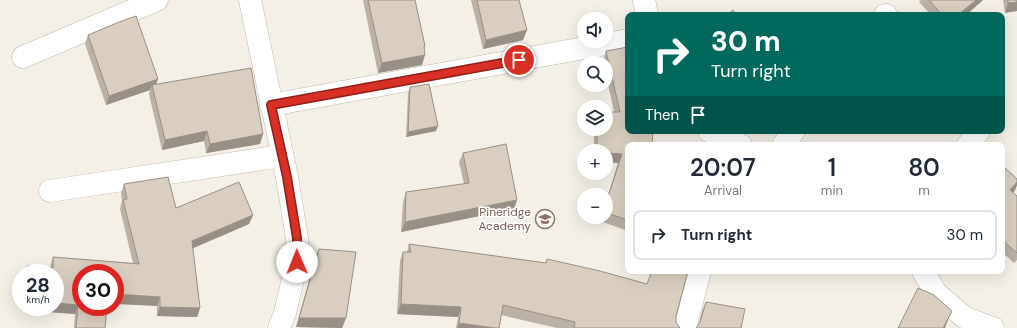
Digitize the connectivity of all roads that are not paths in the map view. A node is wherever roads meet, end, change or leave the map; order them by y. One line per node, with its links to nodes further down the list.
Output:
1 (157, 0): 6 (street)
2 (250, 0): 7 (street)
3 (644, 0): 4 (street)
4 (646, 12)
5 (625, 41): 7 (street)
6 (23, 57)
7 (271, 105): 14 (street)
8 (714, 134): 11 (street)
9 (792, 134): 12 (street)
10 (977, 134): 13 (street)
11 (733, 142)
12 (785, 142)
13 (970, 142)
14 (282, 156): 15 (street); 18 (street)
15 (50, 191)
16 (699, 274): 19 (street)
17 (925, 274): 20 (street)
18 (279, 328)
19 (685, 328)
20 (993, 328)

